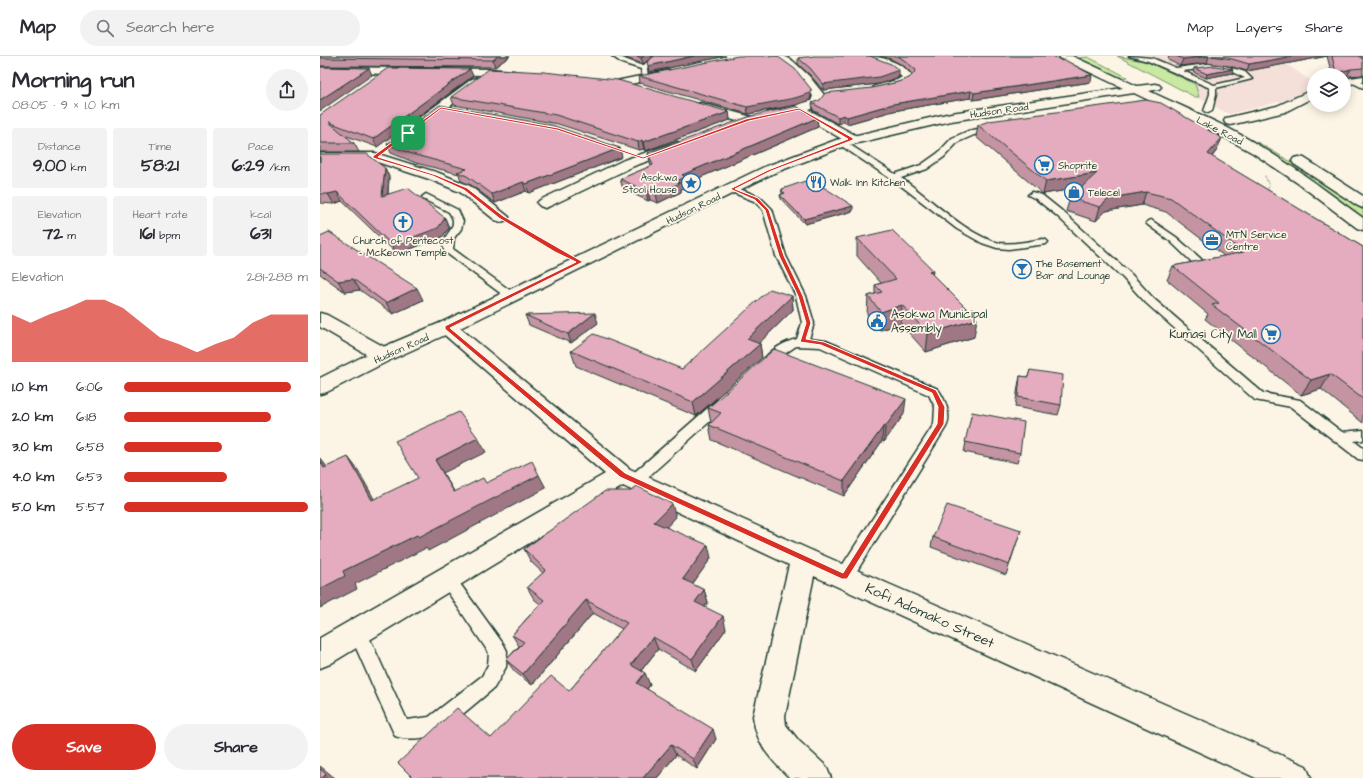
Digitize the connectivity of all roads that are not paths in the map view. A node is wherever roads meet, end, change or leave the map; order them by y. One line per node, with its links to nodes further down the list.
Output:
1 (615, 56): 19 (lane)
2 (776, 56): 11 (street)
3 (867, 56): 30 (street)
4 (1064, 56): 32 (street, Lake Road)
5 (1132, 56): 9 (lane)
6 (663, 57): 19 (lane)
7 (1166, 57): 9 (lane)
8 (802, 59): 11 (street)
9 (1150, 59): 15 (lane)
10 (434, 61): 17 (street)
11 (786, 61): 34 (street)
12 (320, 70): 16 (street)
13 (682, 70): 19 (street)
14 (1122, 70): 28 (street, Lake Road)
15 (1177, 70): 29 (lane); 29 (lane)
16 (388, 71): 17 (street); 26 (street)
17 (422, 71): 18 (street)
18 (488, 72): 20 (street); 37 (street)
19 (644, 73): 25 (street)
20 (526, 75)
21 (1363, 79): 22 (street)
22 (1351, 80)
23 (608, 81): 25 (street)
24 (1351, 82): 27 (lane)
25 (621, 83): 31 (street)
26 (370, 84)
27 (1363, 86)
28 (1156, 87): 32 (street, Hudson Road); 40 (street, Lake Road)
29 (1213, 87): 40 (lane)
30 (869, 89)
31 (644, 90)
32 (1136, 90): 47 (street, Hudson Road); 63 (street, Lake Road)
33 (833, 94): 34 (street)
34 (819, 96): 38 (street)
35 (1307, 96): 42 (street)
36 (690, 104): 41 (street)
37 (441, 108): 39 (street); 45 (street)
38 (799, 109): 41 (street); 47 (street)
39 (456, 111)
40 (1208, 111): 42 (street, Lake Road)
41 (748, 120): 44 (street)
42 (1230, 121): 49 (street, Lake Road)
43 (997, 127): 55 (lane)
44 (726, 128)
45 (411, 130)
46 (691, 141): 54 (street)
47 (846, 141): 55 (lane); 56 (street, Hudson Road)
48 (387, 148): 52 (street)
49 (1279, 149)
50 (622, 151): 54 (street)
51 (320, 157): 52 (street)
52 (374, 157): 61 (street)
53 (1291, 157): 60 (street)
54 (643, 158): 59 (street)
55 (894, 177): 64 (lane)
56 (732, 189): 66 (street, Hudson Road); 69 (lane)
57 (1032, 195): 75 (lane)
58 (426, 197): 66 (lane)
59 (545, 203)
60 (1363, 204)
61 (501, 217)
62 (1151, 223): 65 (lane)
63 (1363, 225)
64 (1043, 242)
65 (1197, 261)
66 (511, 296): 68 (street, Hudson Road)
67 (320, 319): 70 (street)
68 (447, 327): 70 (street, Hudson Road); 77 (street, Kofi Adomako Street)
69 (802, 341): 71 (lane); 79 (lane)
70 (383, 355): 72 (street, Hudson Road)
71 (758, 371)
72 (320, 387)
73 (728, 397): 77 (lane)
74 (1363, 435): 75 (lane)
75 (1340, 437): 76 (lane)
76 (1363, 455)
77 (628, 478): 78 (street, Kofi Adomako Street); 80 (street)
78 (804, 559): 79 (street, Kofi Adomako Street); 83 (street)
79 (844, 577): 84 (street, Kofi Adomako Street)
80 (447, 579): 81 (street); 81 (lane)
81 (358, 632): 82 (street)
82 (320, 654)
83 (814, 778)
84 (1294, 778)

